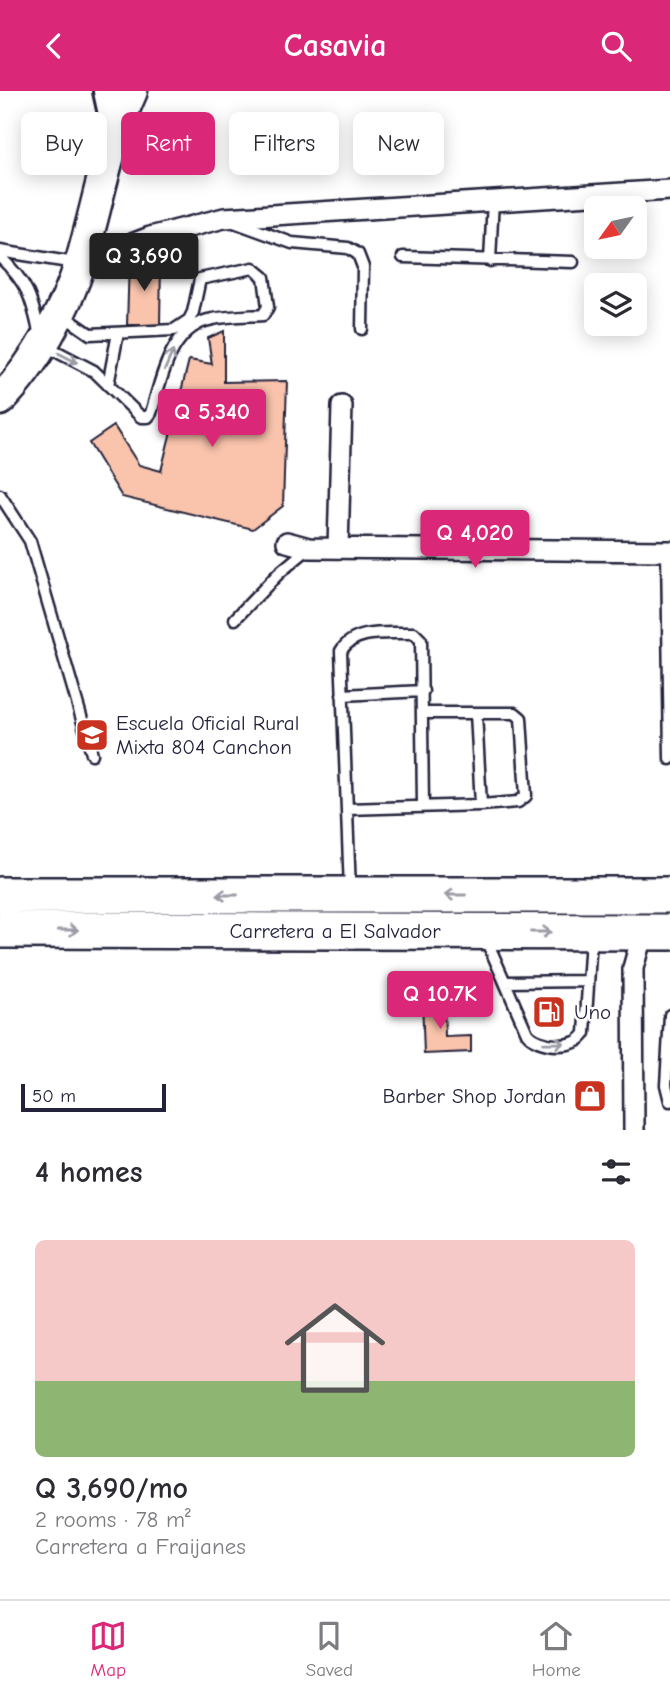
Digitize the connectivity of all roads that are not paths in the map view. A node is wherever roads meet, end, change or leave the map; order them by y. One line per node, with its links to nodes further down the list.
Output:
1 (107, 91): 3 (street)
2 (132, 91): 3 (main road)
3 (115, 128): 12 (main road)
4 (670, 190): 5 (street)
5 (493, 199): 6 (street); 10 (lane)
6 (224, 218): 12 (street); 14 (lane)
7 (0, 251): 12 (lane)
8 (0, 257): 16 (lane)
9 (402, 257): 10 (lane)
10 (490, 261): 11 (lane)
11 (573, 262)
12 (80, 264): 13 (main road)
13 (59, 311): 15 (lane); 16 (main road)
14 (362, 329)
15 (118, 333): 17 (lane); 17 (lane, one-way to 15)
16 (42, 344): 17 (lane, one-way to 17); 18 (main road)
17 (108, 385)
18 (0, 400)
19 (342, 406): 23 (street)
20 (0, 495): 30 (lane)
21 (287, 542): 22 (street)
22 (309, 548): 23 (street); 25 (lane)
23 (338, 548): 24 (street)
24 (668, 551): 31 (lane)
25 (235, 619)
26 (423, 691): 27 (lane); 27 (lane); 28 (lane)
27 (342, 695): 34 (lane)
28 (423, 713): 29 (lane); 33 (lane)
29 (476, 713): 32 (lane); 32 (lane)
30 (92, 754)
31 (670, 759)
32 (481, 805): 33 (lane)
33 (423, 806): 34 (lane)
34 (347, 809): 36 (lane)
35 (0, 895): 36 (highway, Carretera a El Salvador, one-way to 35)
36 (350, 895): 37 (highway, Carretera a El Salvador, one-way to 36)
37 (670, 895)
38 (0, 930): 39 (highway, Carretera a El Salvador, one-way to 39)
39 (483, 932): 40 (highway, Carretera a El Salvador, one-way to 40); 43 (lane)
40 (644, 932): 41 (street); 41 (street); 42 (lane)
41 (633, 968): 46 (street)
42 (588, 981): 43 (lane); 43 (lane, one-way to 42)
43 (505, 982)
44 (670, 1015): 45 (lane)
45 (670, 1101)
46 (634, 1130)

